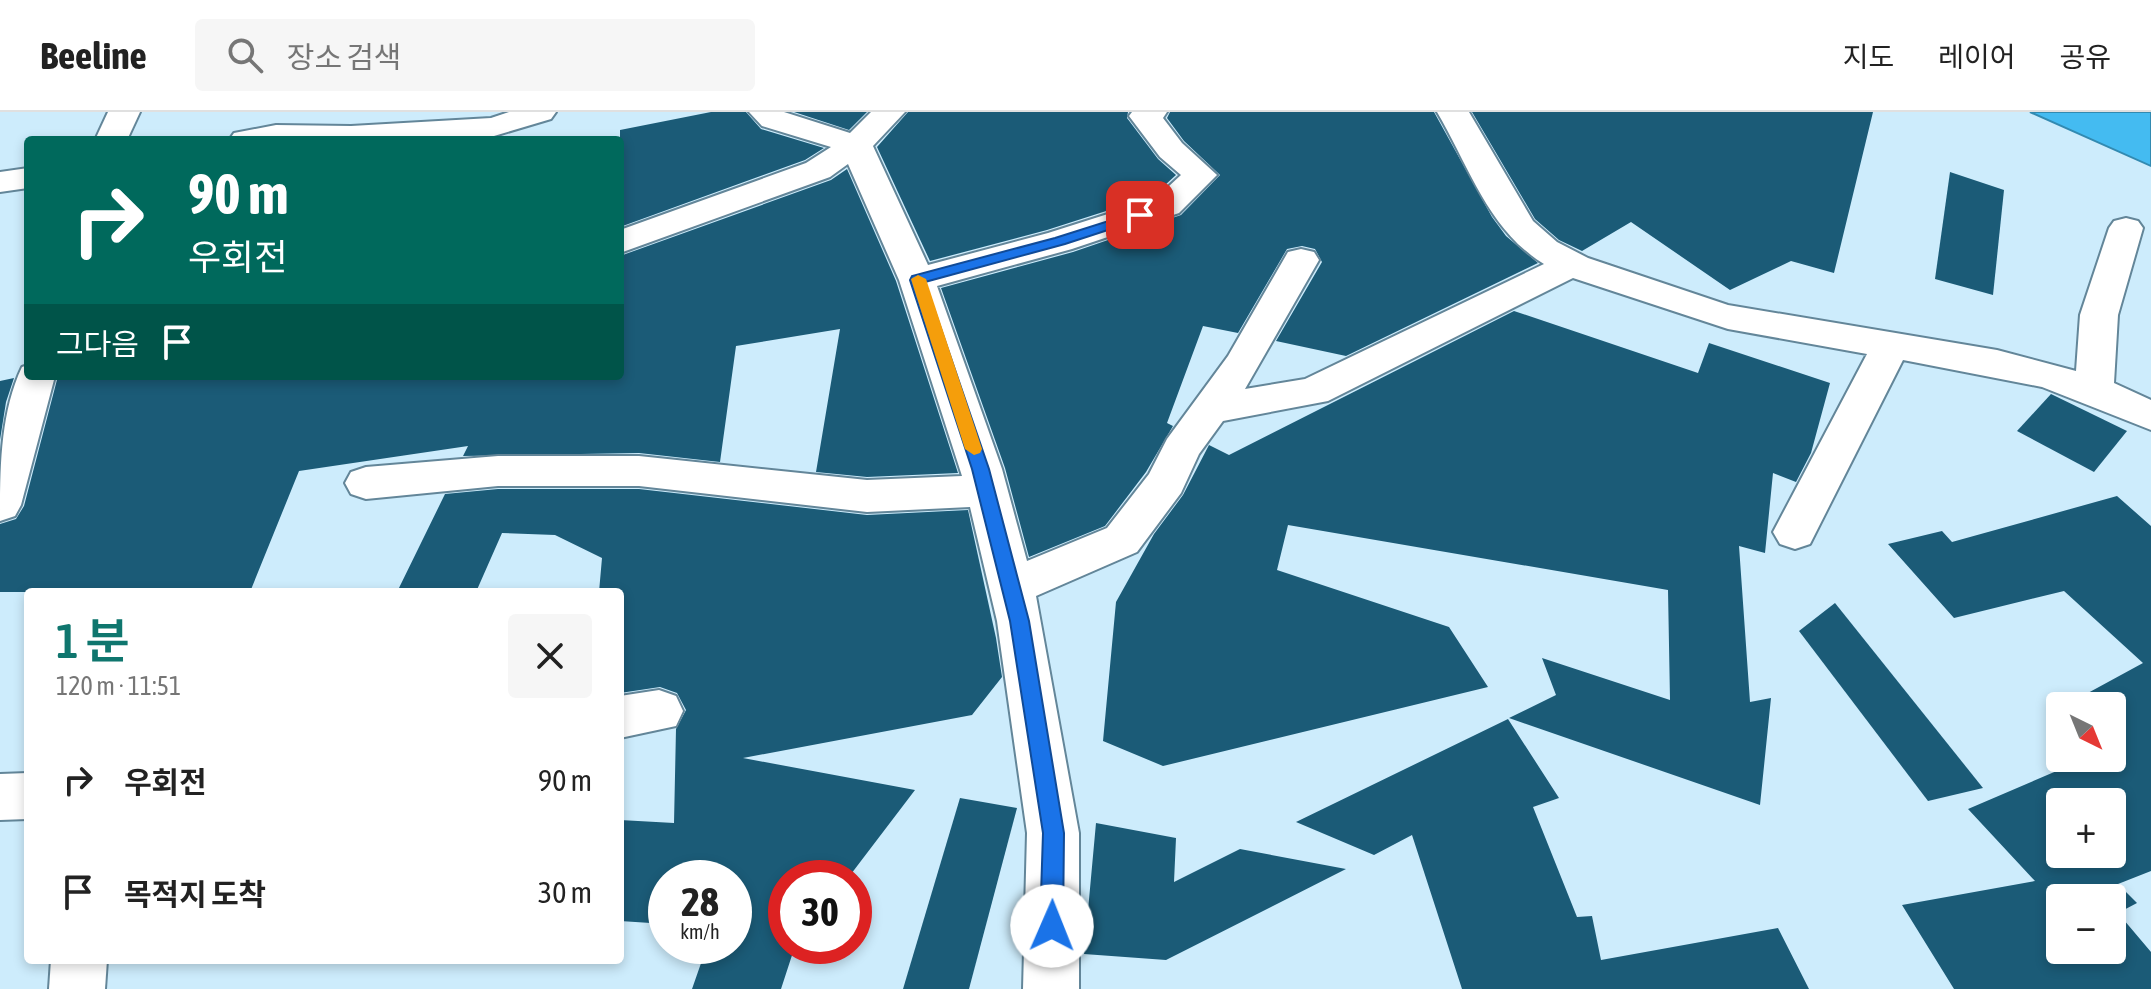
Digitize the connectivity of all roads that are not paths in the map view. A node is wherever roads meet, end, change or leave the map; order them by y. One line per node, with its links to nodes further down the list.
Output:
1 (124, 112): 8 (street)
2 (540, 112): 7 (street)
3 (765, 112): 12 (street)
4 (889, 112): 12 (street)
5 (1151, 112): 19 (street)
6 (1453, 112): 18 (street)
7 (495, 120): 10 (street)
8 (113, 136)
9 (270, 136): 11 (street)
10 (351, 136)
11 (351, 136)
12 (856, 145): 16 (street); 19 (street)
13 (24, 179): 14 (street)
14 (0, 182)
15 (2126, 228): 22 (street)
16 (624, 241)
17 (1301, 260): 23 (street)
18 (1574, 264): 20 (street); 23 (street)
19 (917, 280): 26 (street)
20 (1891, 345): 22 (street); 28 (street)
21 (35, 380): 27 (street)
22 (2094, 390): 24 (street)
23 (1210, 409): 29 (street)
24 (2151, 416)
25 (366, 483): 26 (street)
26 (987, 491): 29 (street)
27 (0, 505)
28 (1795, 532)
29 (1011, 587): 34 (street)
30 (24, 796): 31 (street)
31 (0, 797)
32 (79, 964): 33 (street)
33 (77, 989)
34 (1051, 989)

